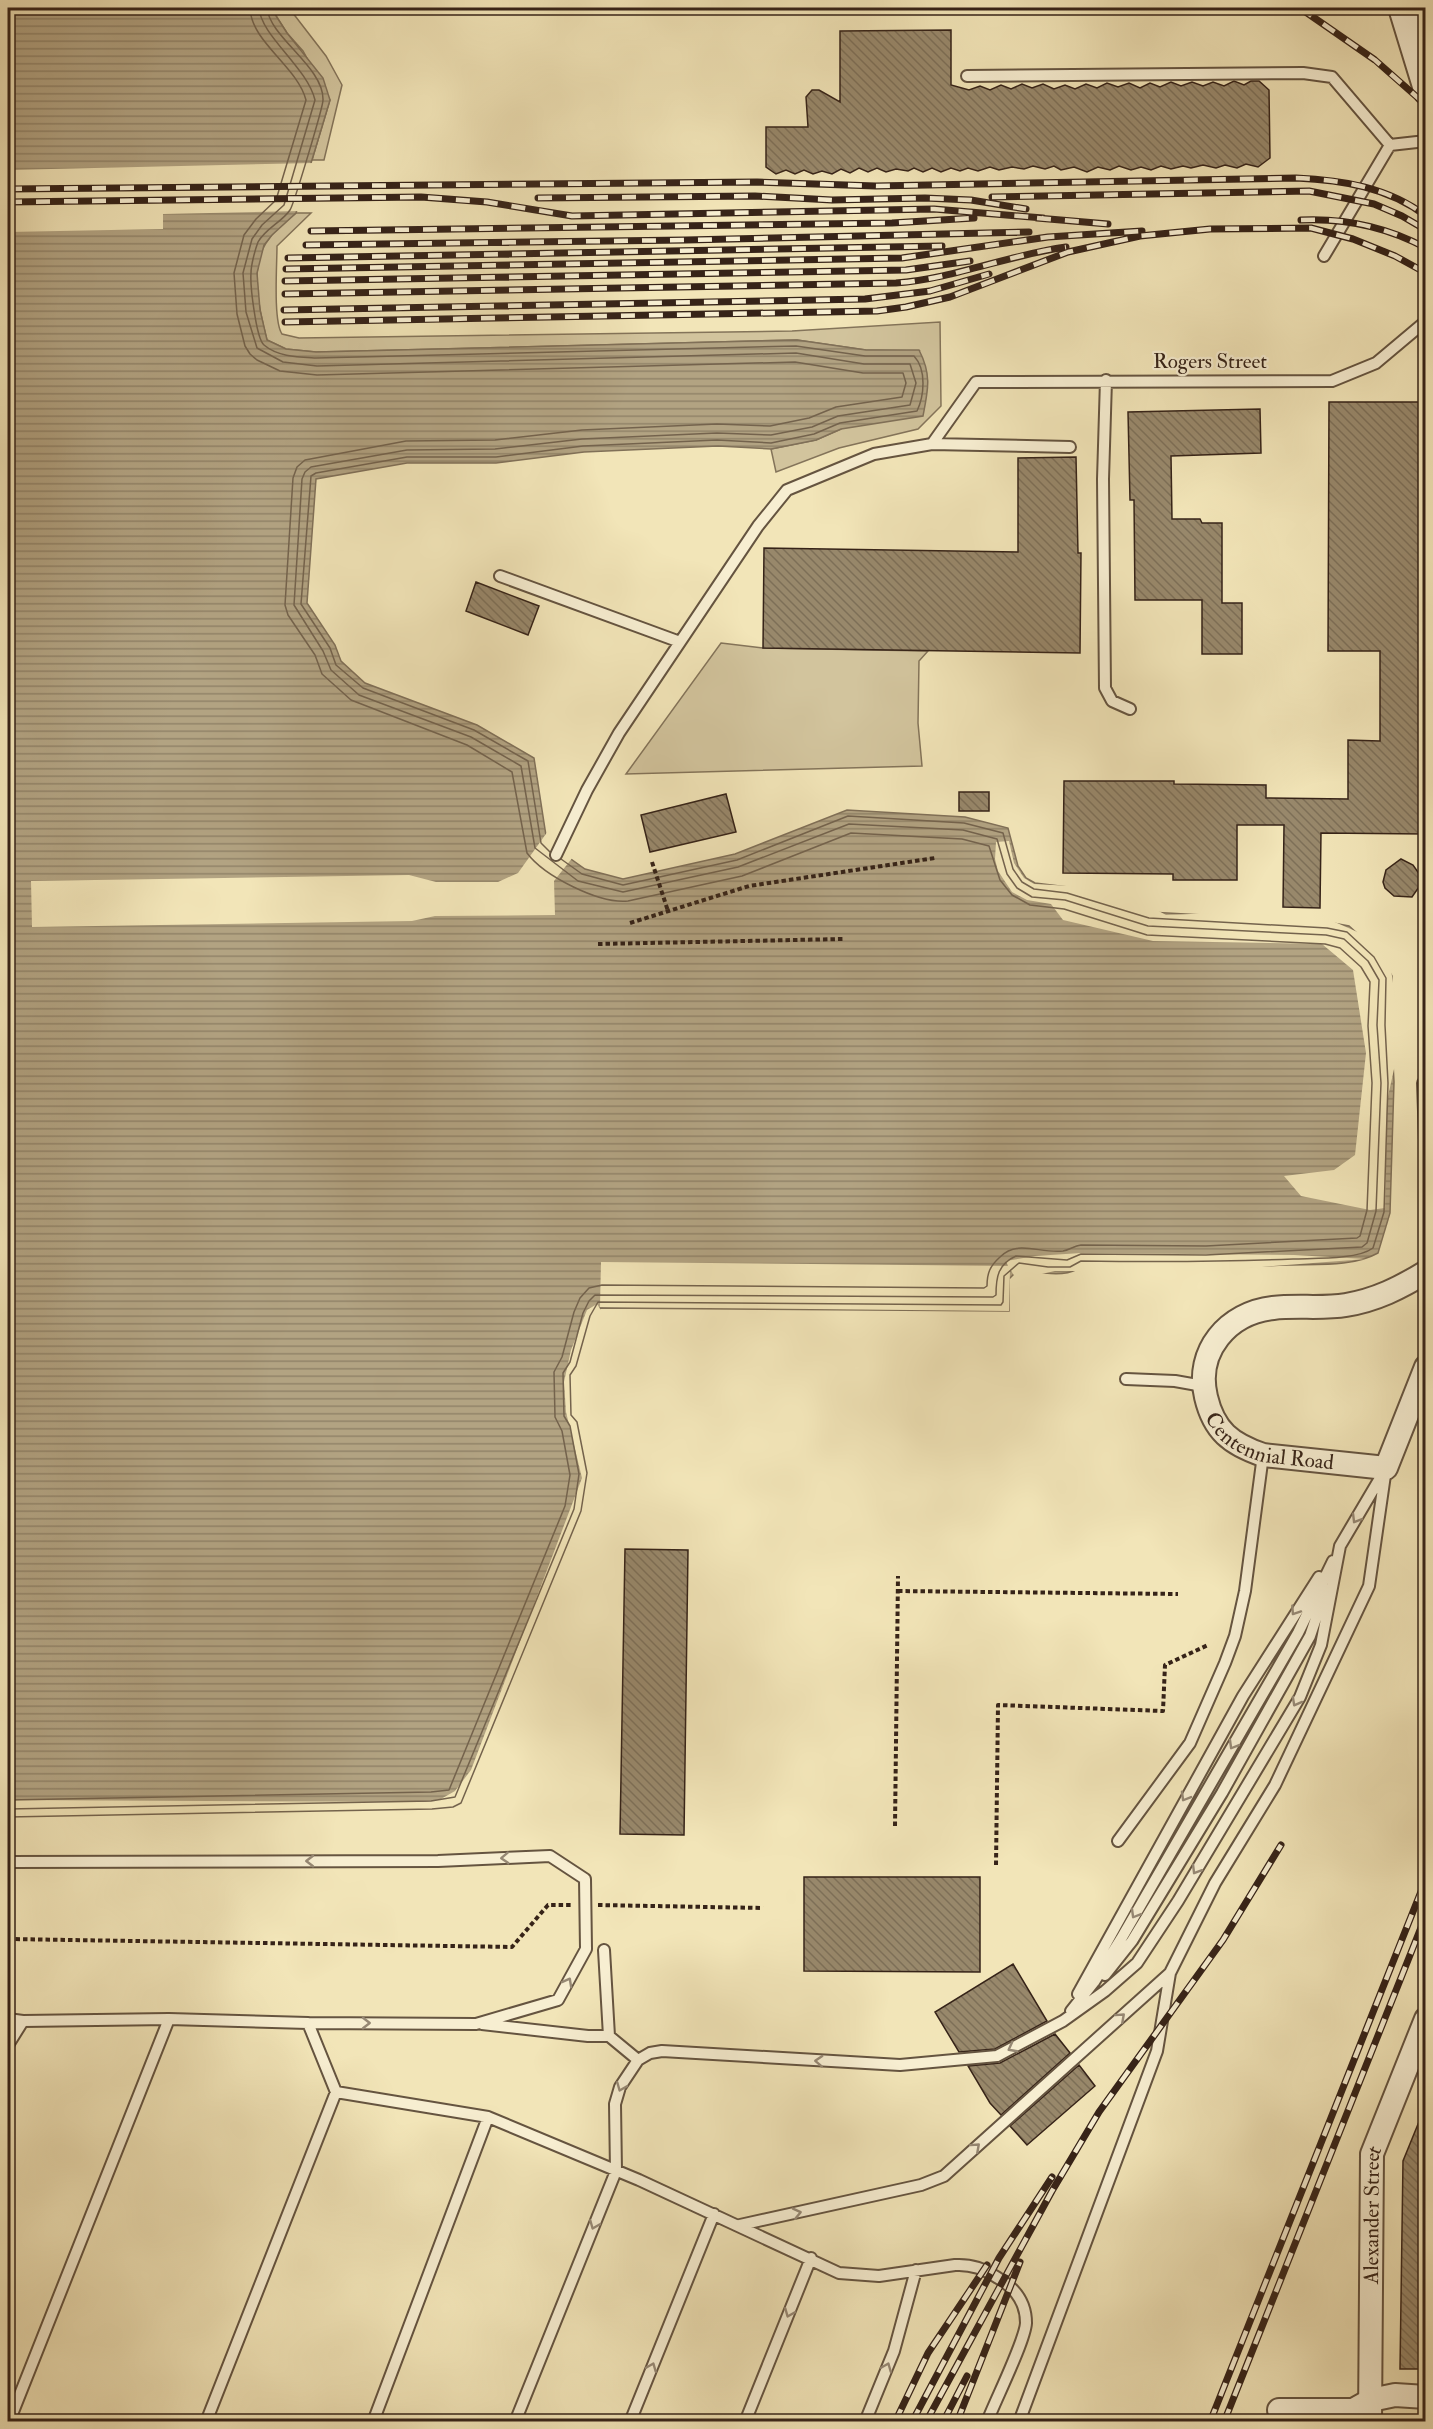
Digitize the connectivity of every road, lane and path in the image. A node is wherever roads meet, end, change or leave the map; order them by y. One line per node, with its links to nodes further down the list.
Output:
1 (1400, 8): 5 (street)
2 (1417, 8): 3 (street)
3 (1425, 48)
4 (967, 76): 7 (lane)
5 (1425, 93)
6 (1425, 141): 7 (lane)
7 (1390, 145): 8 (lane)
8 (1324, 256)
9 (1425, 321): 10 (lane, Rogers Street)
10 (1106, 380): 11 (lane, Rogers Street); 15 (lane)
11 (932, 444): 12 (lane); 14 (lane)
12 (1070, 447)
13 (500, 576): 14 (lane)
14 (680, 642): 16 (lane)
15 (1130, 709)
16 (556, 855)
17 (935, 858): 19 (path)
18 (652, 862): 19 (path)
19 (668, 911): 20 (path)
20 (630, 923)
21 (843, 939): 22 (path)
22 (598, 944)
23 (1423, 1083): 24 (lane)
24 (1425, 1168)
25 (1425, 1272): 28 (street, Centennial Road)
26 (1425, 1367): 30 (street)
27 (1126, 1379): 28 (lane)
28 (1203, 1386): 29 (street, Centennial Road)
29 (1263, 1455): 30 (street, Centennial Road); 37 (lane)
30 (1386, 1468): 31 (lane, one-way to 31); 44 (lane)
31 (1340, 1546): 45 (lane, one-way to 45); 45 (lane); 50 (lane, one-way to 50); 50 (lane, one-way to 50)
32 (898, 1576): 33 (path)
33 (898, 1591): 34 (path); 36 (path)
34 (1178, 1594)
35 (1208, 1645): 39 (path)
36 (895, 1826)
37 (1118, 1841)
38 (8, 1862): 40 (lane, one-way to 38)
39 (996, 1865)
40 (586, 1905): 41 (path); 42 (path); 52 (lane, one-way to 40)
41 (762, 1908)
42 (8, 1940)
43 (604, 1950): 53 (lane)
44 (1170, 1973): 60 (lane, one-way to 44); 74 (lane)
45 (1094, 1982): 50 (lane)
46 (8, 2019): 49 (lane)
47 (169, 2019): 49 (lane); 51 (lane); 66 (lane)
48 (1425, 2019): 65 (street, Alexander Street)
49 (23, 2021): 54 (lane)
50 (1063, 2021): 55 (lane, one-way to 55)
51 (308, 2023): 52 (lane, one-way to 52); 56 (lane)
52 (476, 2024): 53 (lane)
53 (609, 2036): 55 (lane)
54 (8, 2045)
55 (638, 2060): 58 (lane, one-way to 58)
56 (336, 2092): 57 (lane); 67 (lane)
57 (488, 2117): 58 (lane); 68 (lane)
58 (616, 2171): 59 (lane); 69 (lane, one-way to 69)
59 (714, 2214): 60 (lane); 70 (lane, one-way to 59)
60 (740, 2225): 61 (lane)
61 (811, 2258): 62 (lane); 71 (lane, one-way to 71)
62 (916, 2270): 72 (lane, one-way to 62); 73 (lane)
63 (1425, 2397): 65 (street)
64 (1279, 2410): 65 (street)
65 (1370, 2411)
66 (9, 2421)
67 (206, 2421)
68 (373, 2421)
69 (515, 2421)
70 (630, 2421)
71 (745, 2421)
72 (865, 2421)
73 (987, 2421)
74 (1019, 2421)

